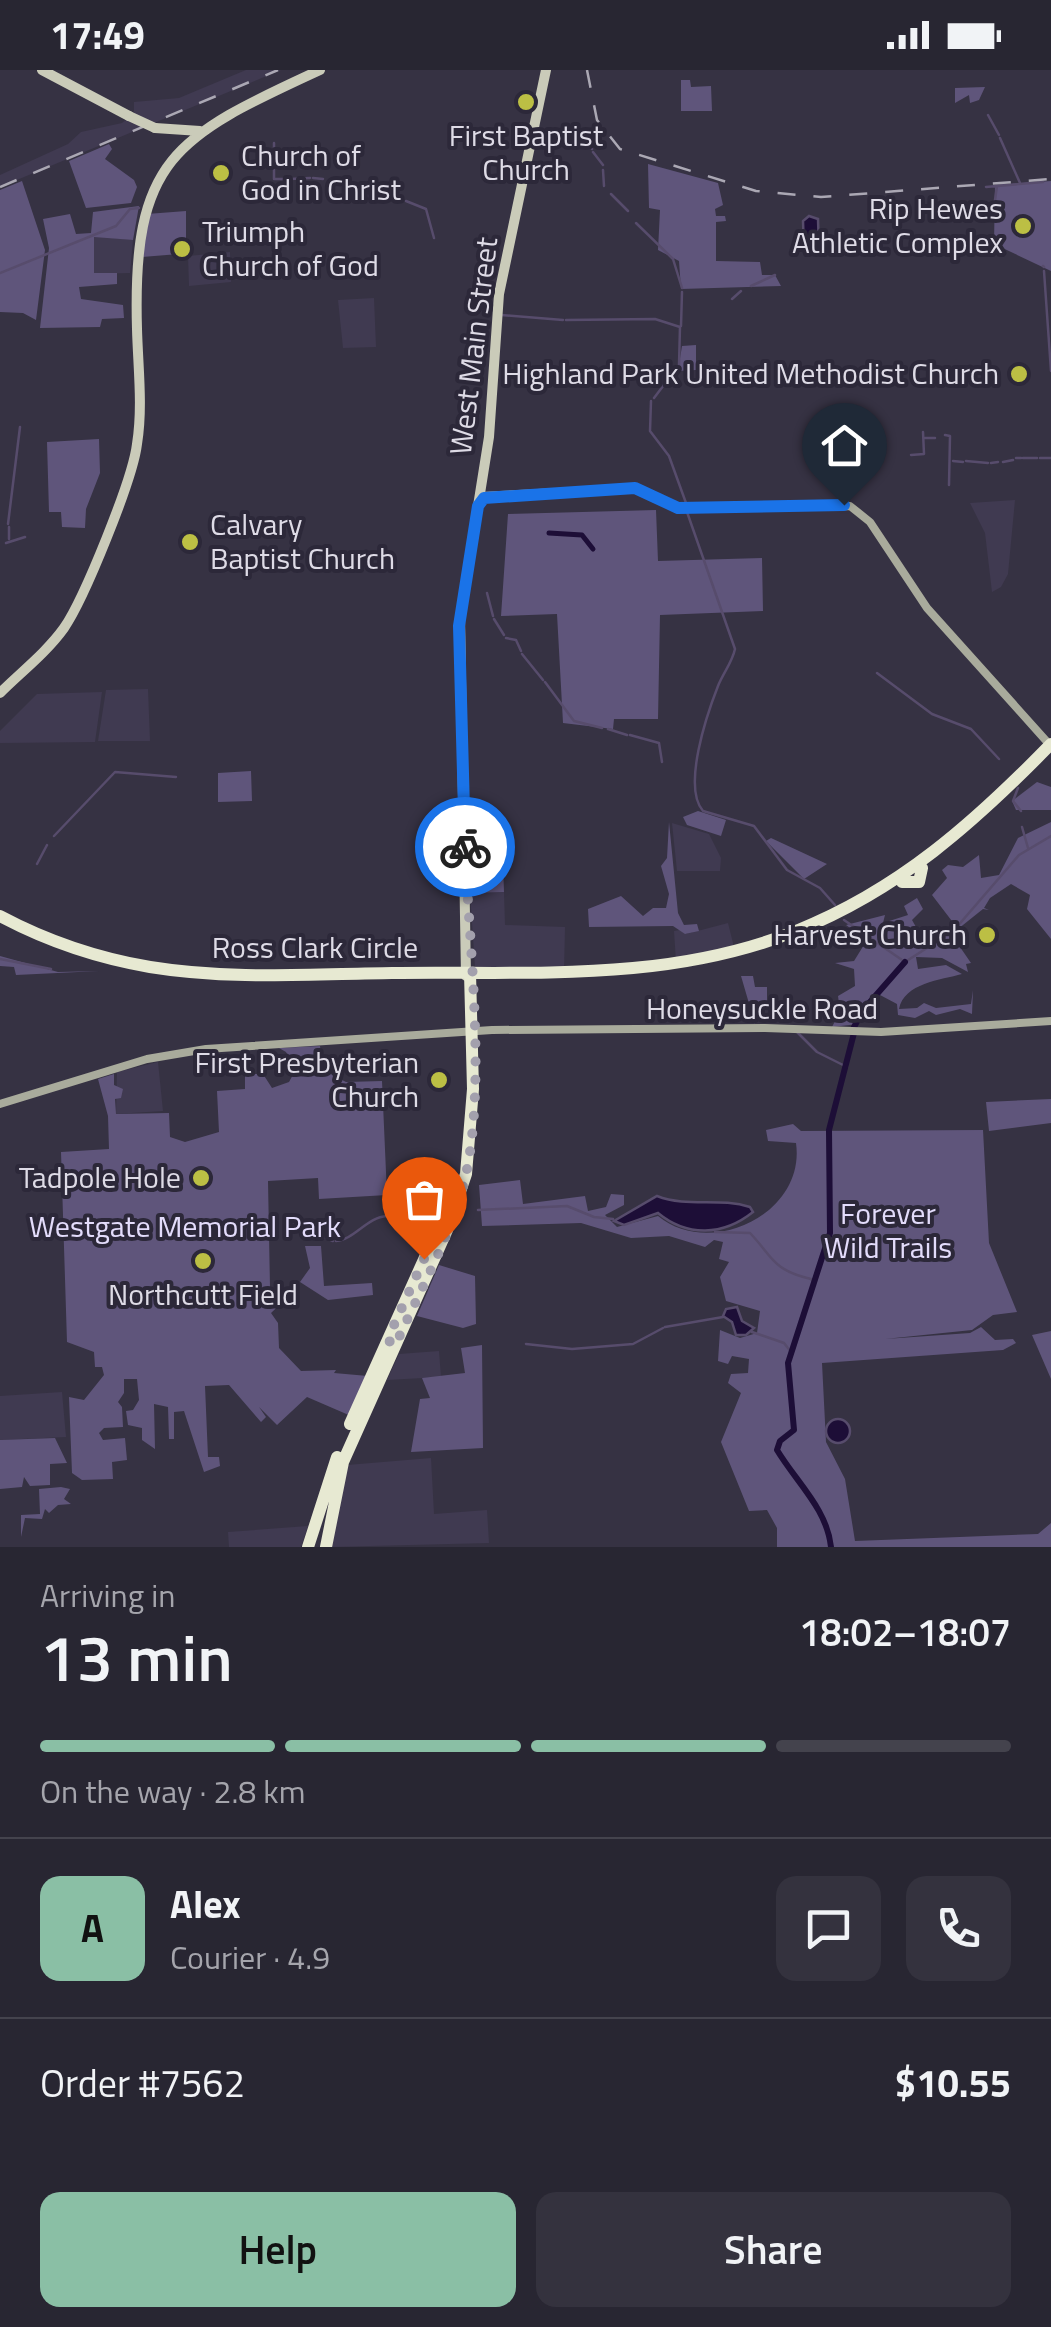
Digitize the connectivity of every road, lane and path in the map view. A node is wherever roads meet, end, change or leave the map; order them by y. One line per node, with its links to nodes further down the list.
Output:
1 (42, 70): 4 (main road, bridge)
2 (320, 70): 4 (main road)
3 (546, 70): 5 (main road, West Main Street)
4 (193, 132): 6 (main road)
5 (482, 496): 7 (main road); 11 (main road, West Main Street)
6 (0, 696)
7 (1049, 747): 11 (highway, Ross Clark Circle)
8 (0, 919): 9 (highway, Ross Clark Circle)
9 (211, 974): 10 (highway, Ross Clark Circle); 10 (highway, Ross Clark Circle)
10 (276, 976): 11 (highway, Ross Clark Circle)
11 (468, 976): 13 (highway, West Main Street)
12 (1051, 1021): 13 (main road, Honeysuckle Road)
13 (469, 1032): 15 (main road, Honeysuckle Road); 19 (highway, West Main Street)
14 (168, 1044): 15 (main road)
15 (175, 1053): 16 (main road, Honeysuckle Road)
16 (153, 1058): 17 (main road); 18 (main road, Honeysuckle Road)
17 (162, 1064)
18 (0, 1104)
19 (326, 1511): 20 (highway, West Main Street); 20 (highway, West Main Street)
20 (319, 1546)

